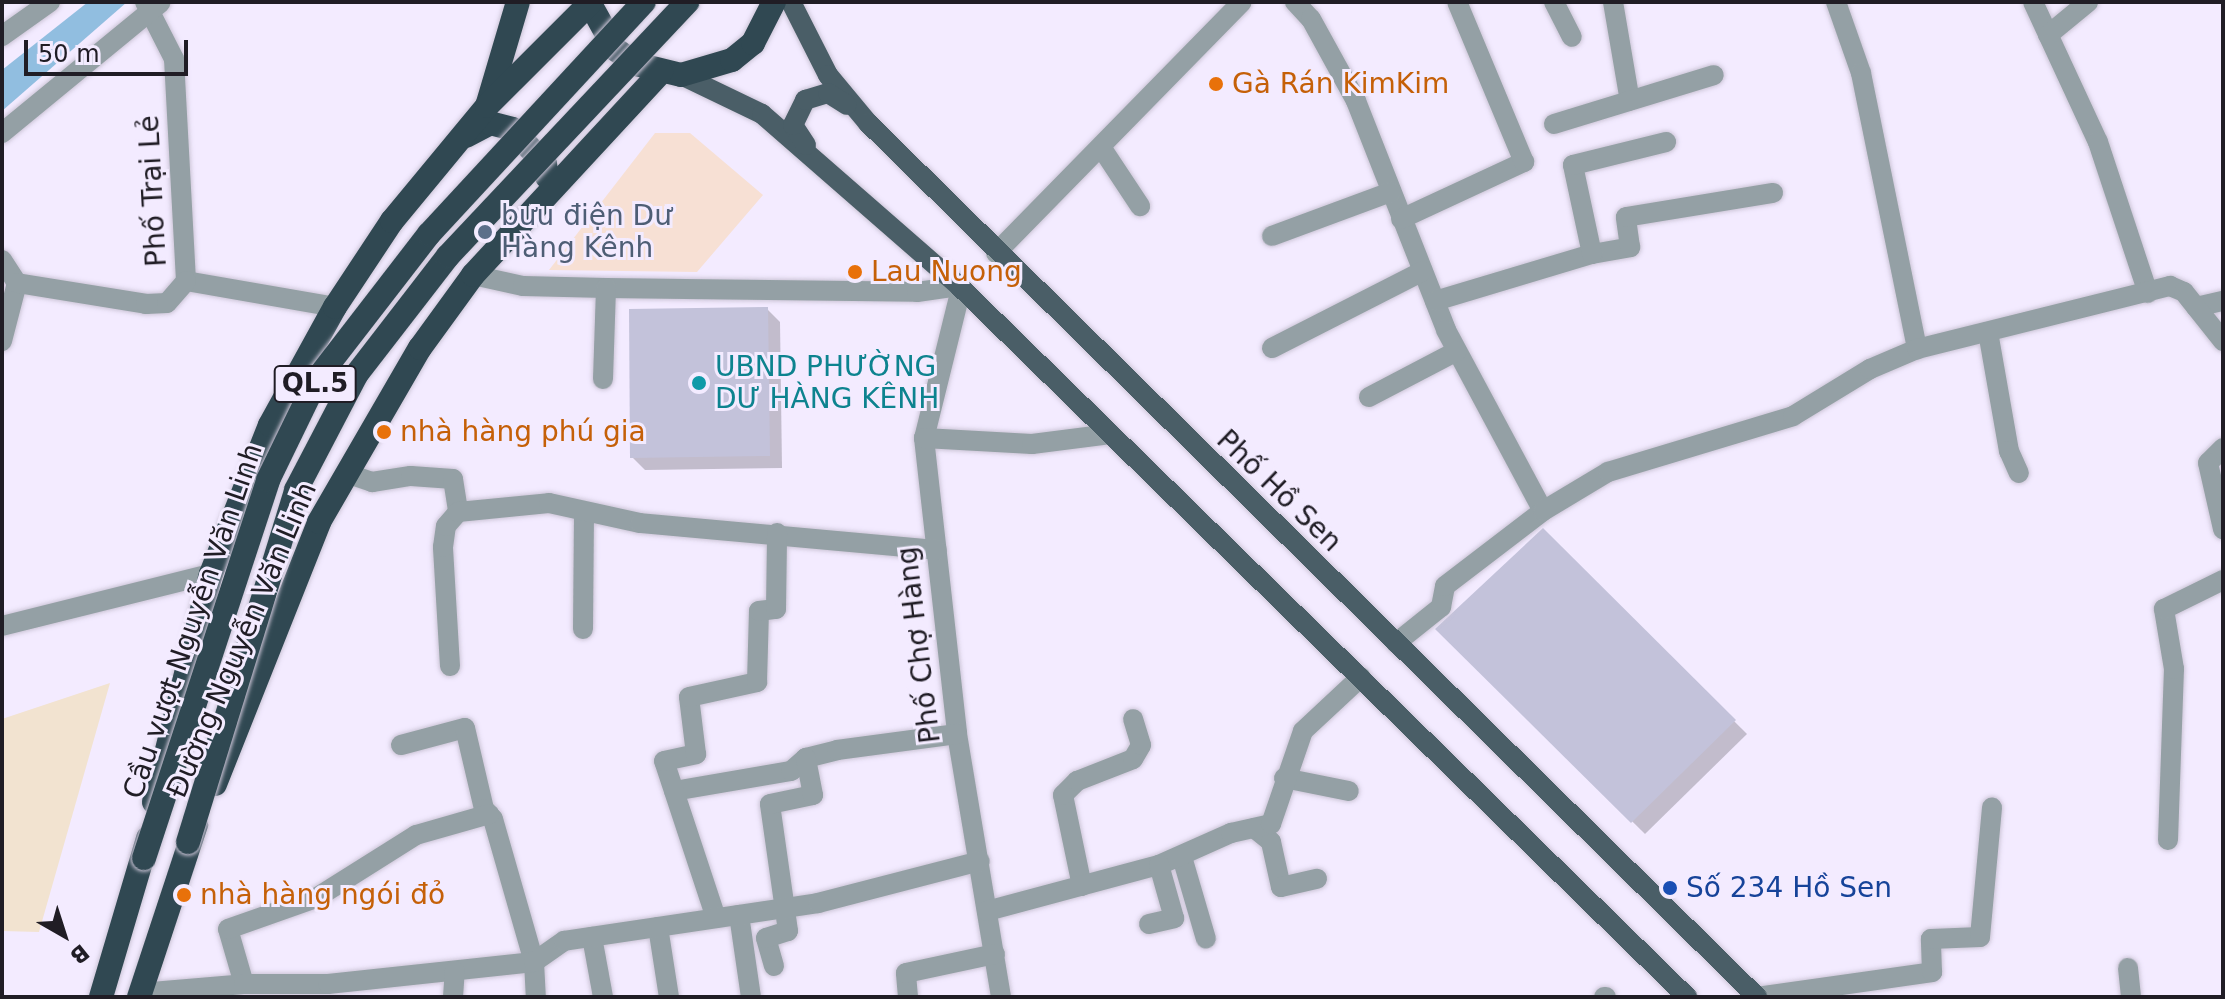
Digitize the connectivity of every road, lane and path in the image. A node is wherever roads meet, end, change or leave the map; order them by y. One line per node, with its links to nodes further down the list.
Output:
1 (50, 2): 17 (street)
2 (518, 2): 23 (highway)
3 (644, 2): 90 (highway, Cầu vượt Nguyễn Văn Linh / QL.5, bridge)
4 (687, 2): 88 (highway, Cầu vượt Nguyễn Văn Linh / QL.5, bridge)
5 (774, 2): 20 (highway)
6 (791, 2): 24 (main road, Phố Hồ Sen)
7 (1242, 2): 29 (street)
8 (1295, 2): 31 (street)
9 (1457, 2): 35 (street)
10 (1554, 2): 19 (street)
11 (1613, 2): 22 (street)
12 (1836, 2): 55 (street)
13 (2033, 2): 18 (street)
14 (2088, 2): 18 (street)
15 (589, 3): 20 (highway); 23 (highway, Đường Nguyễn Văn Linh / QL.5)
16 (153, 5): 26 (street); 42 (street, Phố Trại Lẻ)
17 (4, 32)
18 (2048, 35): 46 (street)
19 (1572, 37)
20 (671, 74): 30 (main road); 33 (highway, Đường Nguyễn Văn Linh / QL.5)
21 (1714, 75): 22 (street)
22 (1630, 101): 25 (street)
23 (487, 106): 27 (highway, Đường Nguyễn Văn Linh / QL.5)
24 (868, 123): 30 (main road); 37 (main road, Phố Hồ Sen)
25 (1554, 124)
26 (2, 133)
27 (461, 138): 33 (highway); 49 (highway, Đường Nguyễn Văn Linh / QL.5)
28 (1666, 142): 38 (street)
29 (1101, 147): 34 (street); 37 (street)
30 (825, 165): 44 (main road)
31 (1391, 192): 35 (street); 36 (street)
32 (1773, 193): 38 (street)
33 (540, 202): 41 (highway, Đường Nguyễn Văn Linh / QL.5)
34 (1140, 206)
35 (1401, 219): 40 (street)
36 (1272, 236)
37 (996, 253): 74 (main road, Phố Hồ Sen)
38 (1592, 254): 47 (street)
39 (2, 260): 43 (street)
40 (1423, 271): 47 (street); 54 (street)
41 (473, 275): 45 (street); 62 (highway, Đường Nguyễn Văn Linh / QL.5)
42 (186, 281): 43 (street); 49 (street, Phố Trại Lẻ)
43 (17, 283): 52 (street)
44 (960, 287): 45 (street); 59 (main road); 60 (street, Phố Chợ Hàng)
45 (606, 288): 57 (street)
46 (2148, 293): 50 (street); 51 (street)
47 (1435, 301): 56 (street)
48 (2223, 301): 50 (street)
49 (335, 307): 70 (highway, Đường Nguyễn Văn Linh / QL.5)
50 (2196, 307): 53 (street)
51 (1988, 332): 55 (street); 63 (street)
52 (2, 341)
53 (2223, 341)
54 (1272, 348)
55 (1917, 349): 64 (street)
56 (1457, 351): 58 (street); 64 (street)
57 (603, 379)
58 (1369, 397)
59 (1110, 434): 60 (street); 76 (main road)
60 (924, 438): 69 (street, Phố Chợ Hàng)
61 (2223, 448): 67 (street)
62 (346, 473): 65 (street); 88 (highway, Đường Nguyễn Văn Linh / QL.5)
63 (2019, 473)
64 (1543, 511): 74 (street)
65 (458, 512): 66 (street); 75 (street)
66 (584, 512): 68 (street); 73 (street)
67 (2223, 529)
68 (777, 533): 69 (street); 82 (street)
69 (937, 550): 78 (street, Phố Chợ Hàng)
70 (211, 574): 72 (street); 90 (highway, Đường Nguyễn Văn Linh / QL.5)
71 (2223, 580): 87 (street)
72 (2, 626)
73 (583, 629)
74 (1396, 643): 119 (main road, Phố Hồ Sen)
75 (450, 666)
76 (1361, 677): 81 (street); 118 (main road)
77 (1133, 719): 94 (street)
78 (957, 734): 80 (street); 91 (street, Phố Chợ Hàng)
79 (401, 745): 85 (street)
80 (806, 758): 82 (street); 95 (street)
81 (1284, 778): 83 (street); 86 (street)
82 (674, 791): 98 (street)
83 (1349, 791)
84 (1992, 808): 119 (street)
85 (489, 814): 104 (street); 108 (street)
86 (1254, 828): 89 (street); 93 (street)
87 (2168, 840)
88 (188, 842): 109 (highway, Đường Nguyễn Văn Linh / QL.5)
89 (1182, 857): 92 (street); 102 (street)
90 (144, 858): 110 (highway, Đường Nguyễn Văn Linh / QL.5)
91 (980, 861): 95 (street); 96 (street, Phố Chợ Hàng)
92 (1159, 865): 94 (street); 99 (street)
93 (1317, 879)
94 (1082, 886): 96 (street)
95 (786, 908): 97 (street); 105 (street)
96 (987, 911): 103 (street, Phố Chợ Hàng)
97 (739, 915): 98 (street); 115 (street)
98 (716, 918): 100 (street)
99 (1149, 924)
100 (658, 927): 101 (street); 114 (street)
101 (592, 937): 104 (street); 113 (street)
102 (1206, 939)
103 (995, 954): 116 (street); 117 (street, Phố Chợ Hàng)
104 (534, 962): 107 (street); 112 (street)
105 (774, 966)
106 (2128, 968): 120 (street)
107 (455, 971): 108 (street); 111 (street)
108 (244, 984): 109 (street)
109 (140, 995)
110 (101, 997)
111 (453, 997)
112 (536, 997)
113 (603, 997)
114 (669, 997)
115 (751, 997)
116 (908, 997)
117 (1001, 997)
118 (1687, 997)
119 (1757, 997)
120 (2131, 997)

